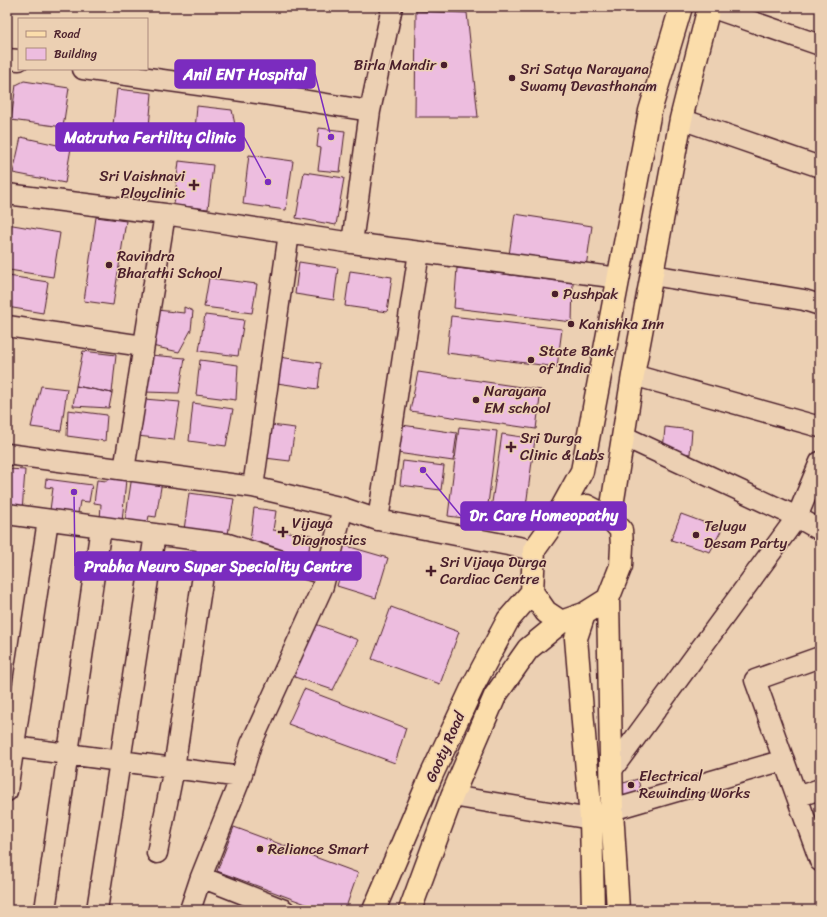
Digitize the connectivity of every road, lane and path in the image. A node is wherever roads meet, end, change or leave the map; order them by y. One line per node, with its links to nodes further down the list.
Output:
1 (392, 7): 8 (street)
2 (681, 7): 17 (main road)
3 (709, 7): 4 (street); 9 (main road)
4 (820, 45)
5 (7, 59): 6 (street)
6 (18, 60)
7 (91, 70): 8 (street)
8 (370, 111): 14 (street)
9 (681, 119): 10 (street); 16 (main road)
10 (820, 167)
11 (7, 194): 12 (street)
12 (165, 214): 13 (street); 20 (street)
13 (289, 233): 14 (street); 27 (street)
14 (352, 243): 15 (street)
15 (418, 252): 17 (street); 33 (street)
16 (652, 275): 18 (street); 21 (main road)
17 (619, 278): 34 (main road)
18 (820, 305)
19 (7, 326): 20 (street)
20 (144, 346): 26 (street)
21 (633, 375): 22 (street); 23 (main road)
22 (820, 427)
23 (623, 436): 30 (street); 31 (main road)
24 (7, 454): 26 (street)
25 (820, 462): 30 (street)
26 (124, 470): 27 (street)
27 (253, 487): 28 (street)
28 (343, 508): 33 (street); 40 (street)
29 (7, 514): 32 (street)
30 (797, 517): 36 (street); 51 (street)
31 (610, 518): 34 (main road); 42 (main road)
32 (48, 520): 35 (street); 46 (street)
33 (378, 520): 39 (street)
34 (554, 522): 39 (main road)
35 (101, 527): 37 (street); 47 (street)
36 (820, 530)
37 (154, 534): 38 (street); 49 (street)
38 (208, 542): 40 (street); 50 (street)
39 (534, 550): 41 (main road)
40 (326, 575): 52 (street)
41 (532, 592): 44 (main road); 66 (main road, Gooty Road)
42 (608, 599): 43 (main road); 51 (main road)
43 (584, 614): 44 (main road); 58 (main road)
44 (561, 622): 55 (main road, Gooty Road)
45 (820, 658): 48 (street)
46 (10, 746): 47 (street); 54 (street)
47 (68, 754): 49 (street); 62 (street)
48 (784, 760): 56 (street); 57 (street)
49 (121, 761): 50 (street); 63 (street)
50 (174, 768): 52 (street); 59 (street)
51 (612, 771): 57 (main road)
52 (241, 777): 61 (street)
53 (820, 790): 56 (street)
54 (7, 791)
55 (452, 796): 58 (street); 67 (main road, Gooty Road)
56 (797, 797): 60 (street)
57 (612, 810): 69 (main road)
58 (591, 819): 68 (main road)
59 (157, 853)
60 (820, 861)
61 (201, 877): 64 (street); 65 (street)
62 (45, 910)
63 (97, 910)
64 (190, 910)
65 (284, 910)
66 (374, 910)
67 (410, 910)
68 (593, 910)
69 (618, 910)

